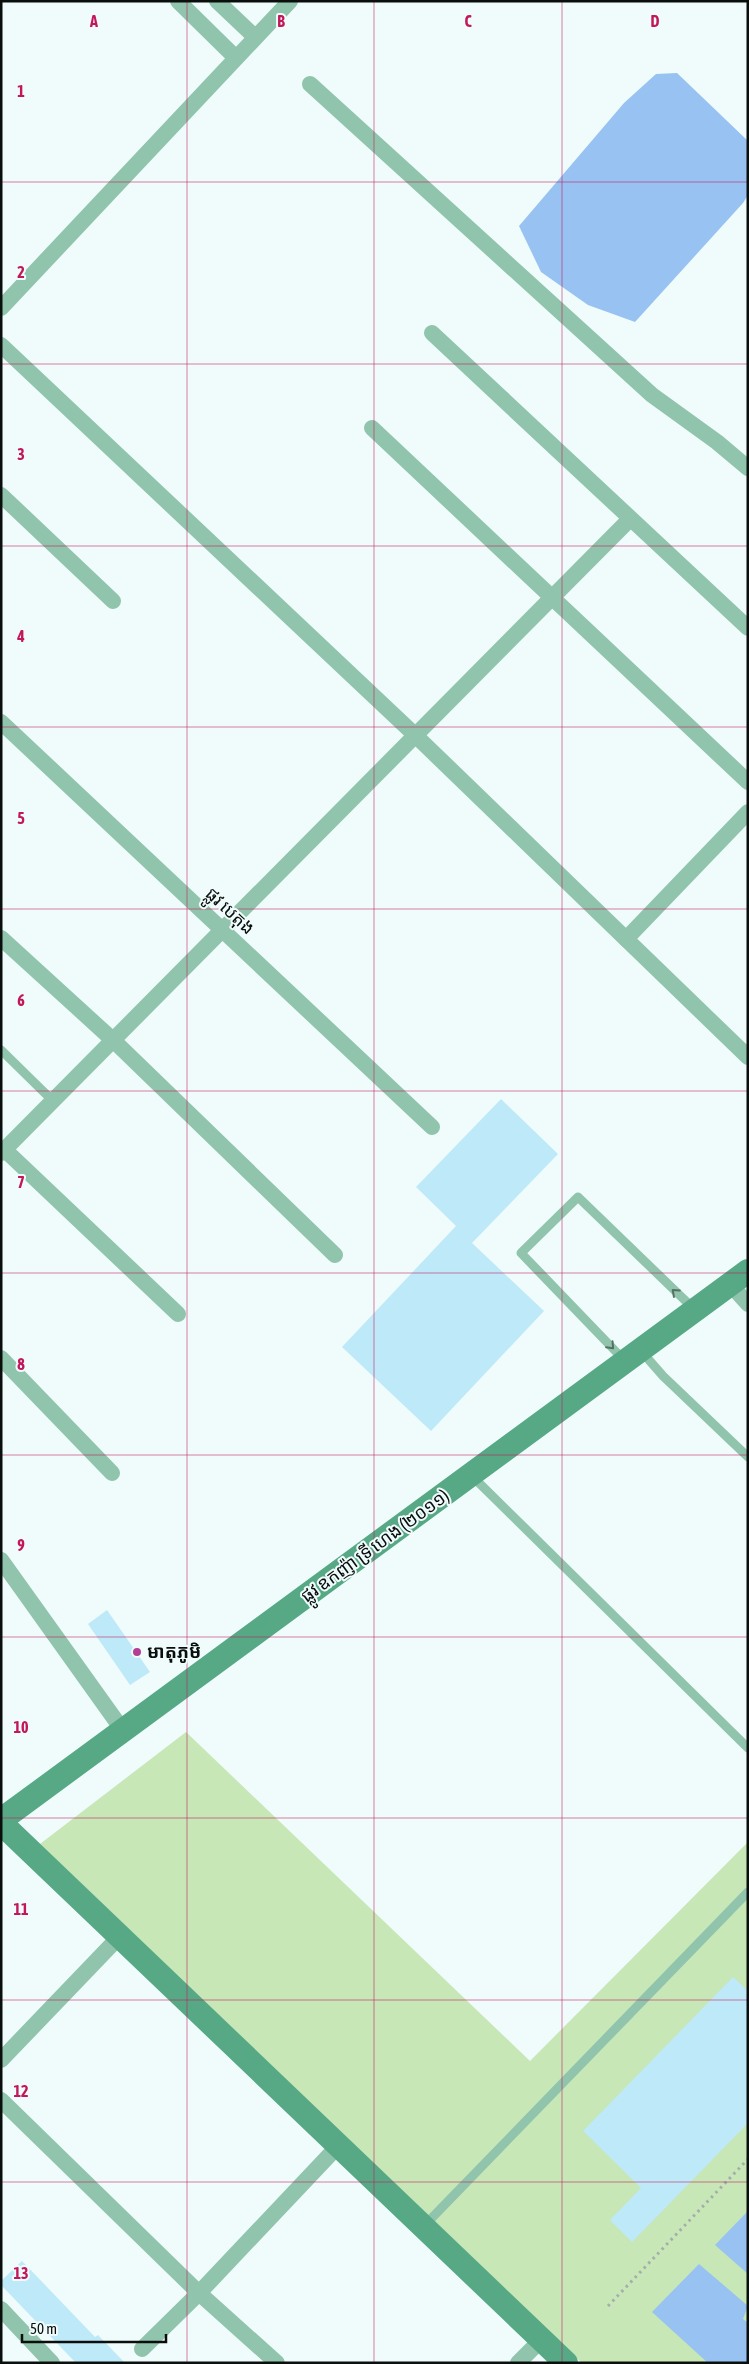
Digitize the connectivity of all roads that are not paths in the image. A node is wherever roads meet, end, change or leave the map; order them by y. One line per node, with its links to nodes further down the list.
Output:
1 (178, 1): 5 (street)
2 (217, 1): 4 (street)
3 (290, 1): 4 (street)
4 (255, 37): 5 (street)
5 (236, 58): 7 (street)
6 (310, 84): 11 (street)
7 (1, 308)
8 (432, 333): 13 (street)
9 (1, 345): 18 (street)
10 (372, 428): 14 (street)
11 (748, 468)
12 (1, 495): 15 (street)
13 (630, 519): 14 (street); 16 (street)
14 (552, 596): 18 (street); 19 (street)
15 (113, 601)
16 (748, 628)
17 (1, 722): 21 (street, ផ្លូវ បេតុង)
18 (415, 735): 21 (street); 23 (street)
19 (748, 782)
20 (748, 812): 23 (street)
21 (222, 932): 24 (street); 28 (street, ផ្លូវ បេតុង)
22 (1, 938): 24 (street)
23 (626, 939): 26 (street)
24 (114, 1041): 27 (street); 30 (street)
25 (1, 1050): 27 (lane)
26 (748, 1057)
27 (53, 1101): 29 (street)
28 (432, 1127)
29 (3, 1152): 34 (street)
30 (335, 1255)
31 (739, 1278): 32 (street); 33 (main road, ផ្លូវ ឧកញ៉ា ទ្រី ហេង (២០១១))
32 (748, 1304)
33 (695, 1309): 35 (main road, ផ្លូវ ឧកញ៉ា ទ្រី ហេង (២០១១)); 35 (lane, one-way to 35)
34 (178, 1314)
35 (632, 1355): 37 (lane); 39 (main road, ផ្លូវ ឧកញ៉ា ទ្រី ហេង (២០១១))
36 (1, 1358): 38 (street)
37 (748, 1457)
38 (112, 1473)
39 (472, 1475): 41 (main road, ផ្លូវ ឧកញ៉ា ទ្រី ហេង (២០១១)); 42 (lane)
40 (1, 1560): 41 (street)
41 (124, 1732): 43 (main road, ផ្លូវ ឧកញ៉ា ទ្រី ហេង (២០១១))
42 (748, 1748)
43 (1, 1822): 45 (main road)
44 (748, 1892): 49 (lane)
45 (120, 1936): 46 (street); 48 (main road)
46 (1, 2060)
47 (1, 2100): 50 (street)
48 (338, 2146): 49 (main road); 50 (street)
49 (424, 2226): 52 (main road)
50 (199, 2293): 53 (street); 55 (street)
51 (1, 2309): 54 (street)
52 (542, 2339): 56 (street); 57 (main road)
53 (142, 2349)
54 (52, 2363)
55 (277, 2363)
56 (518, 2363)
57 (566, 2363)

